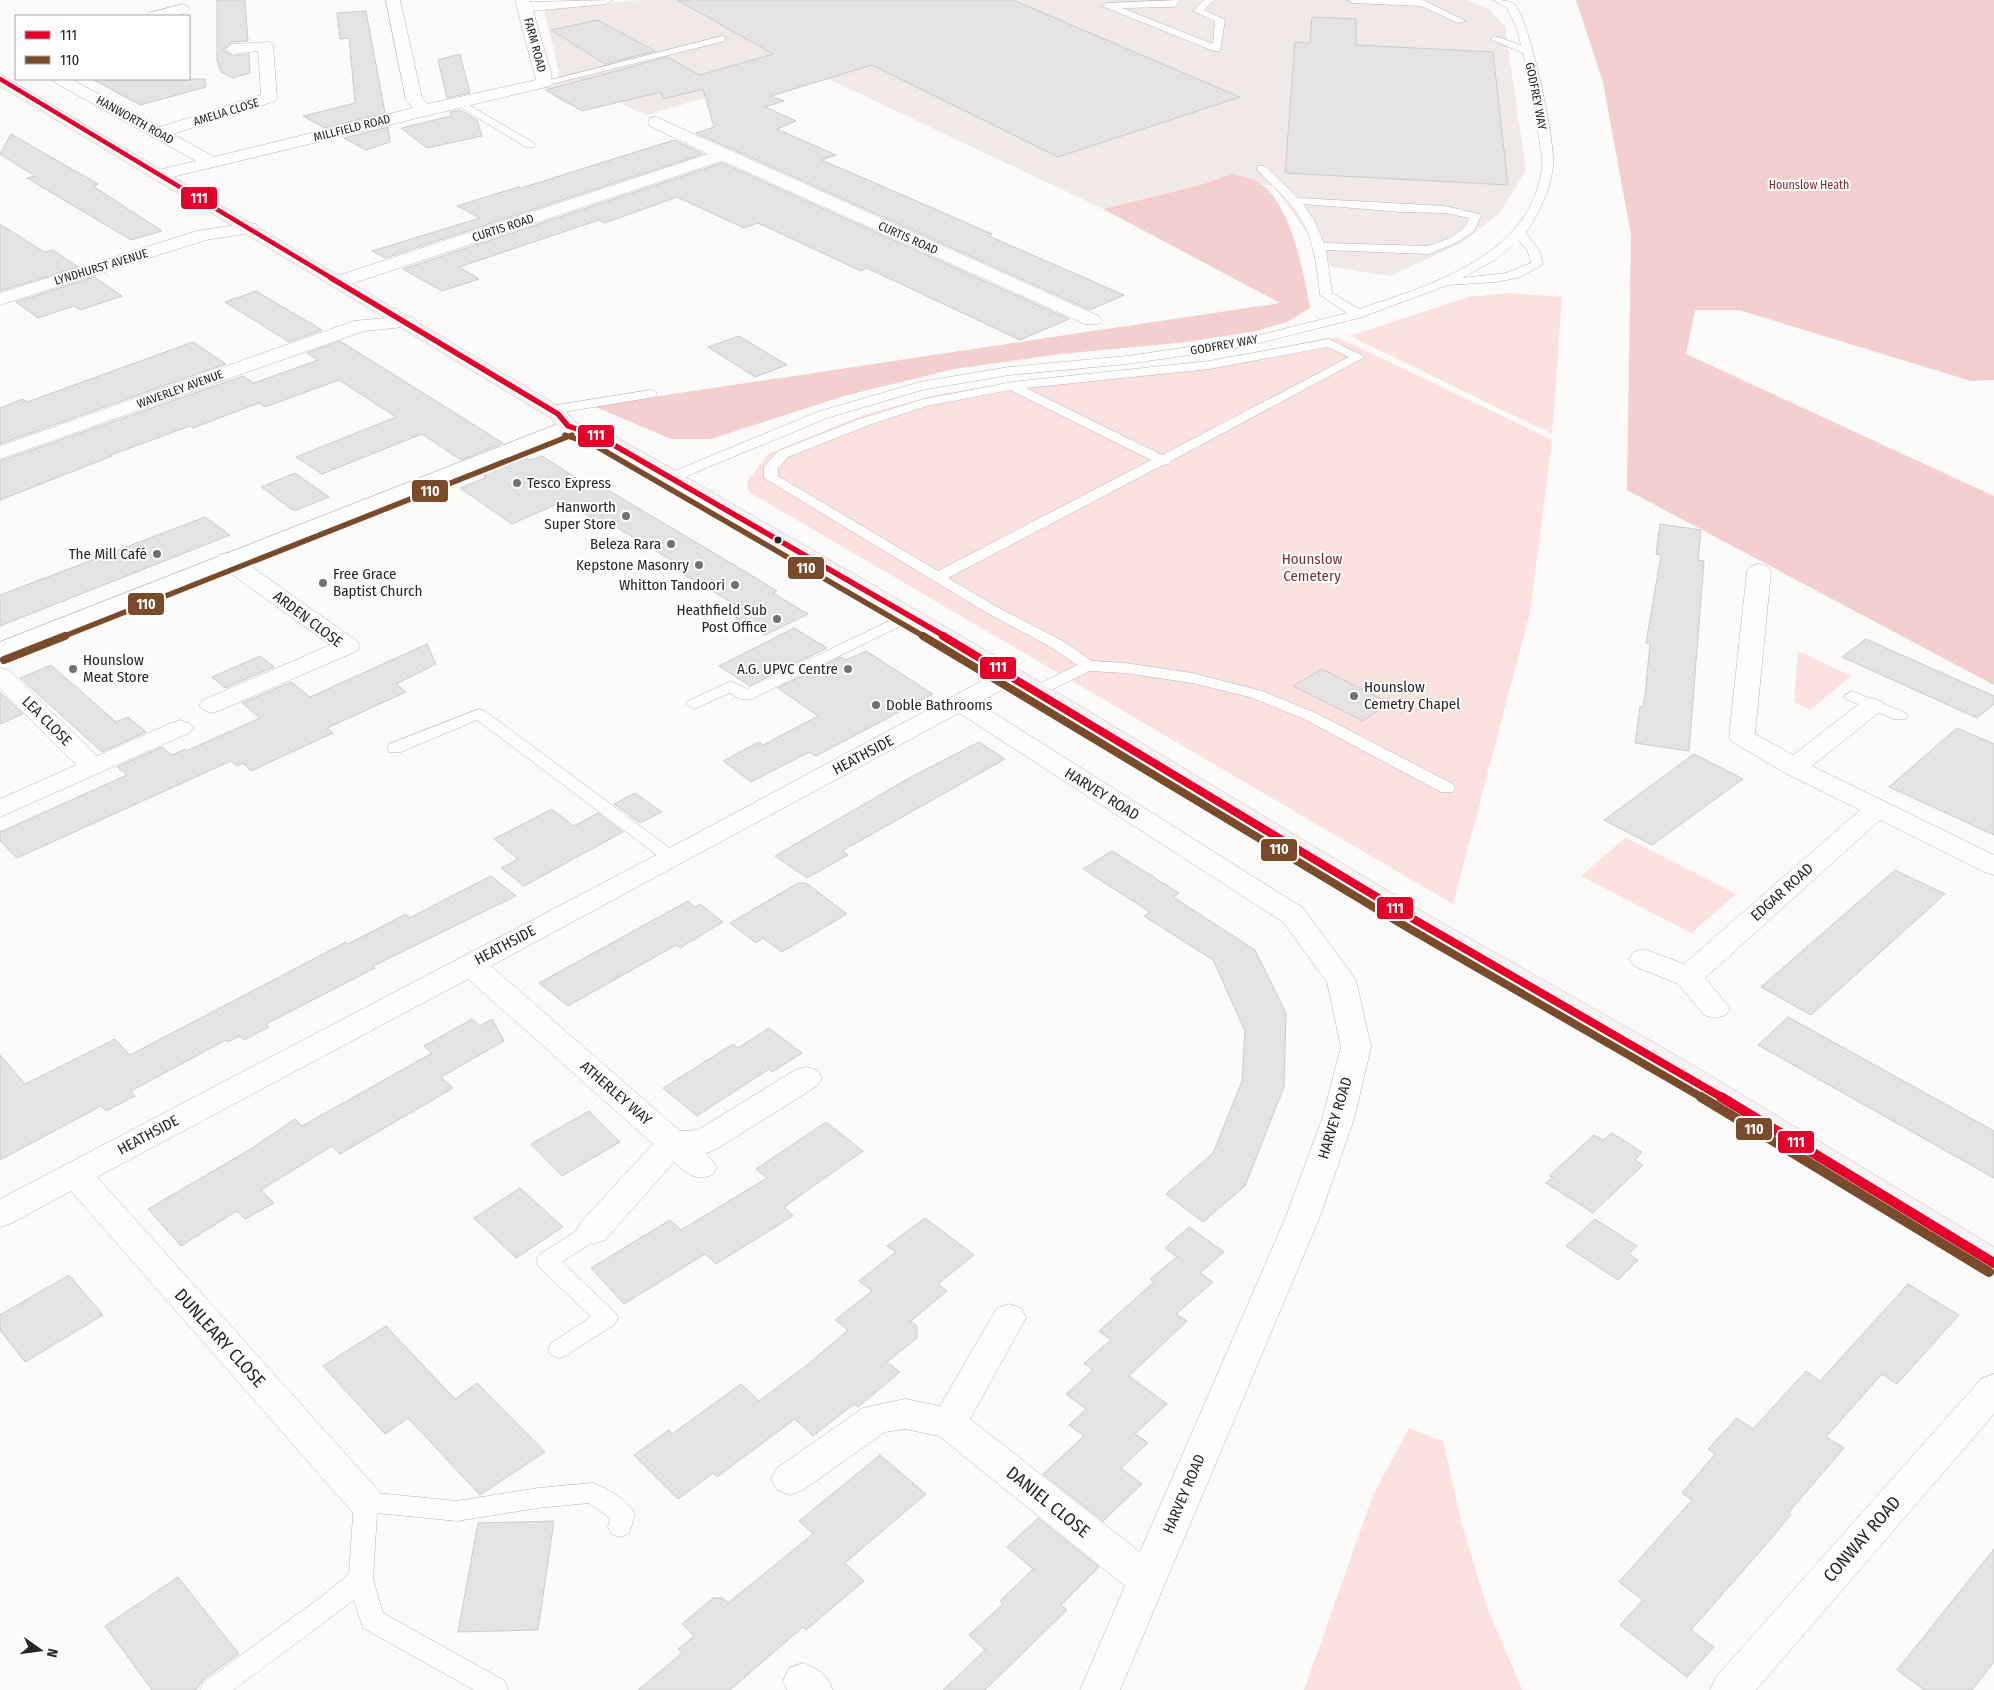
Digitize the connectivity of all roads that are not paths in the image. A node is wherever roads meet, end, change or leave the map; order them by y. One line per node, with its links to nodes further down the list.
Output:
1 (394, 0): 19 (street)
2 (606, 0): 7 (street, FARM ROAD)
3 (1175, 0): 4 (lane)
4 (1209, 0)
5 (1353, 0): 10 (lane)
6 (1498, 0): 14 (lane, GODFREY WAY)
7 (523, 4): 17 (street, FARM ROAD)
8 (183, 8): 9 (street)
9 (158, 15)
10 (1461, 21)
11 (722, 39): 17 (lane)
12 (1495, 39): 14 (lane)
13 (233, 49): 21 (street, AMELIA CLOSE)
14 (1527, 51): 30 (lane, GODFREY WAY)
15 (0, 78): 26 (main road)
16 (62, 80): 21 (street, HANWORTH ROAD)
17 (544, 83): 18 (street, MILLFIELD ROAD)
18 (459, 102): 19 (street, MILLFIELD ROAD); 22 (lane)
19 (424, 110): 24 (street, MILLFIELD ROAD)
20 (656, 122): 23 (street, CURTIS ROAD)
21 (158, 133): 24 (street, HANWORTH ROAD)
22 (530, 145)
23 (723, 155): 33 (street, CURTIS ROAD); 38 (street, CURTIS ROAD)
24 (210, 162): 26 (street, MILLFIELD ROAD)
25 (1261, 168): 27 (lane)
26 (160, 175): 28 (main road)
27 (1296, 201): 32 (lane); 32 (lane)
28 (230, 216): 29 (main road); 31 (street, LYNDHURST AVENUE)
29 (250, 228): 31 (street, LYNDHURST AVENUE); 33 (main road)
30 (1520, 233): 34 (lane, GODFREY WAY); 34 (lane)
31 (202, 235): 35 (street, LYNDHURST AVENUE)
32 (1319, 246): 37 (lane)
33 (341, 282): 36 (main road)
34 (1434, 288): 37 (lane, GODFREY WAY)
35 (0, 299)
36 (381, 306): 39 (main road); 40 (street, WAVERLEY AVENUE)
37 (1358, 314): 46 (lane, GODFREY WAY)
38 (1092, 320)
39 (407, 322): 40 (street, WAVERLEY AVENUE); 43 (main road)
40 (361, 325): 44 (street, WAVERLEY AVENUE)
41 (1012, 386): 45 (lane); 45 (lane); 49 (lane)
42 (650, 394): 43 (lane)
43 (560, 418): 46 (main road); 47 (street)
44 (0, 454)
45 (1164, 460): 49 (lane)
46 (670, 478): 50 (main road)
47 (228, 560): 51 (street); 59 (street, ARDEN CLOSE)
48 (1759, 571): 64 (street)
49 (938, 578): 52 (lane)
50 (910, 616): 54 (main road); 58 (lane)
51 (0, 651)
52 (1088, 666): 55 (lane); 65 (lane)
53 (0, 675): 63 (street, LEA CLOSE)
54 (1011, 675): 55 (main road); 57 (street, HEATHSIDE)
55 (1037, 691): 80 (main road)
56 (1862, 701): 60 (lane); 64 (street)
57 (960, 703): 68 (street, HEATHSIDE); 89 (street, HARVEY ROAD)
58 (694, 704)
59 (212, 705)
60 (1900, 716)
61 (180, 728): 63 (street)
62 (394, 748): 68 (lane)
63 (93, 767): 67 (street)
64 (1794, 767): 66 (street)
65 (1447, 788)
66 (1877, 809): 69 (street); 72 (street, EDGAR ROAD)
67 (0, 810)
68 (672, 858): 71 (street, HEATHSIDE)
69 (1994, 866)
70 (1644, 959): 72 (street)
71 (470, 964): 75 (street, ATHERLEY WAY); 77 (street, HEATHSIDE)
72 (1688, 977): 73 (street)
73 (1715, 1008)
74 (806, 1078): 75 (street)
75 (673, 1143): 76 (street, ATHERLEY WAY); 79 (street)
76 (702, 1167)
77 (75, 1174): 78 (street, HEATHSIDE); 86 (street, DUNLEARY CLOSE)
78 (0, 1214)
79 (593, 1231): 82 (lane)
80 (1994, 1263)
81 (1008, 1318): 84 (street)
82 (559, 1349)
83 (1994, 1389): 93 (street, CONWAY ROAD)
84 (949, 1423): 85 (street, DANIEL CLOSE); 89 (street, DANIEL CLOSE)
85 (790, 1479)
86 (366, 1502): 87 (lane); 88 (lane)
87 (620, 1527)
88 (360, 1579): 90 (lane); 91 (lane)
89 (1146, 1580): 92 (street, HARVEY ROAD)
90 (496, 1689)
91 (213, 1690)
92 (1100, 1690)
93 (1730, 1690)

